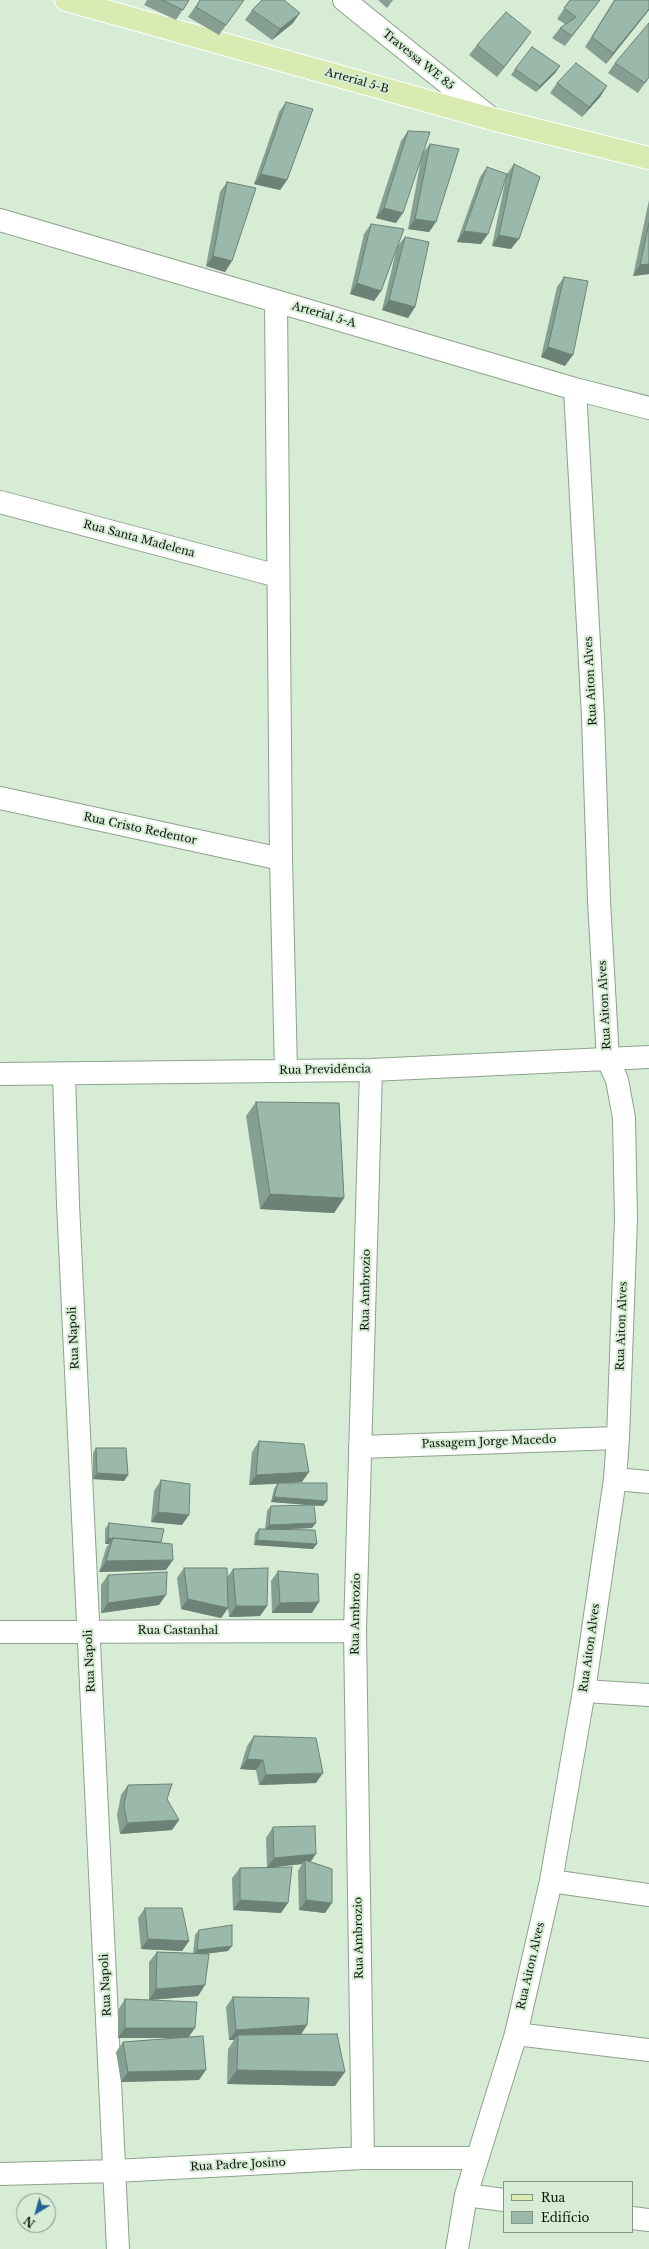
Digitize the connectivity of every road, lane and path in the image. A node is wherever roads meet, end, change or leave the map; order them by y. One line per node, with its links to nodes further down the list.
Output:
1 (66, 0): 3 (main road, Arterial 5-B)
2 (344, 0): 3 (street, Travessa WE 85)
3 (492, 119): 4 (main road, Arterial 5-B)
4 (649, 158)
5 (0, 220): 6 (street, Arterial 5-A)
6 (276, 301): 7 (street, Arterial 5-A); 10 (street)
7 (574, 389): 8 (street, Arterial 5-A); 14 (street, Rua Aiton Alves)
8 (649, 408)
9 (0, 502): 10 (street, Rua Santa Madelena)
10 (278, 576): 12 (street)
11 (0, 798): 12 (street, Rua Cristo Redentor)
12 (281, 859): 16 (street)
13 (649, 1057): 14 (street, Rua Previdência)
14 (608, 1060): 15 (street, Rua Previdência); 19 (street, Rua Aiton Alves)
15 (371, 1070): 16 (street, Rua Previdência); 20 (street, Rua Ambrozio)
16 (286, 1071): 18 (street, Rua Previdência)
17 (0, 1074): 18 (street, Rua Previdência)
18 (64, 1074): 25 (street, Rua Napoli)
19 (618, 1438): 20 (street, Passagem Jorge Macedo); 21 (street, Rua Aiton Alves)
20 (360, 1447): 23 (street, Rua Ambrozio)
21 (615, 1479): 22 (street); 26 (street, Rua Aiton Alves)
22 (649, 1482)
23 (355, 1631): 25 (street, Rua Castanhal); 32 (street, Rua Ambrozio)
24 (0, 1632): 25 (street, Rua Castanhal)
25 (89, 1632): 34 (street, Rua Napoli)
26 (584, 1690): 27 (street); 28 (street, Rua Aiton Alves)
27 (649, 1696)
28 (551, 1881): 29 (street); 30 (street, Rua Aiton Alves)
29 (649, 1895)
30 (516, 2034): 31 (street); 33 (street, Rua Aiton Alves)
31 (649, 2050)
32 (362, 2158): 33 (street, Rua Padre Josino); 34 (street, Rua Padre Josino)
33 (477, 2158): 36 (street, Rua Aiton Alves)
34 (114, 2171): 35 (street, Rua Padre Josino); 40 (street, Rua Napoli)
35 (0, 2174)
36 (466, 2195): 37 (street); 41 (street, Rua Aiton Alves)
37 (503, 2200)
38 (633, 2218): 39 (street)
39 (649, 2220)
40 (118, 2249)
41 (457, 2249)

